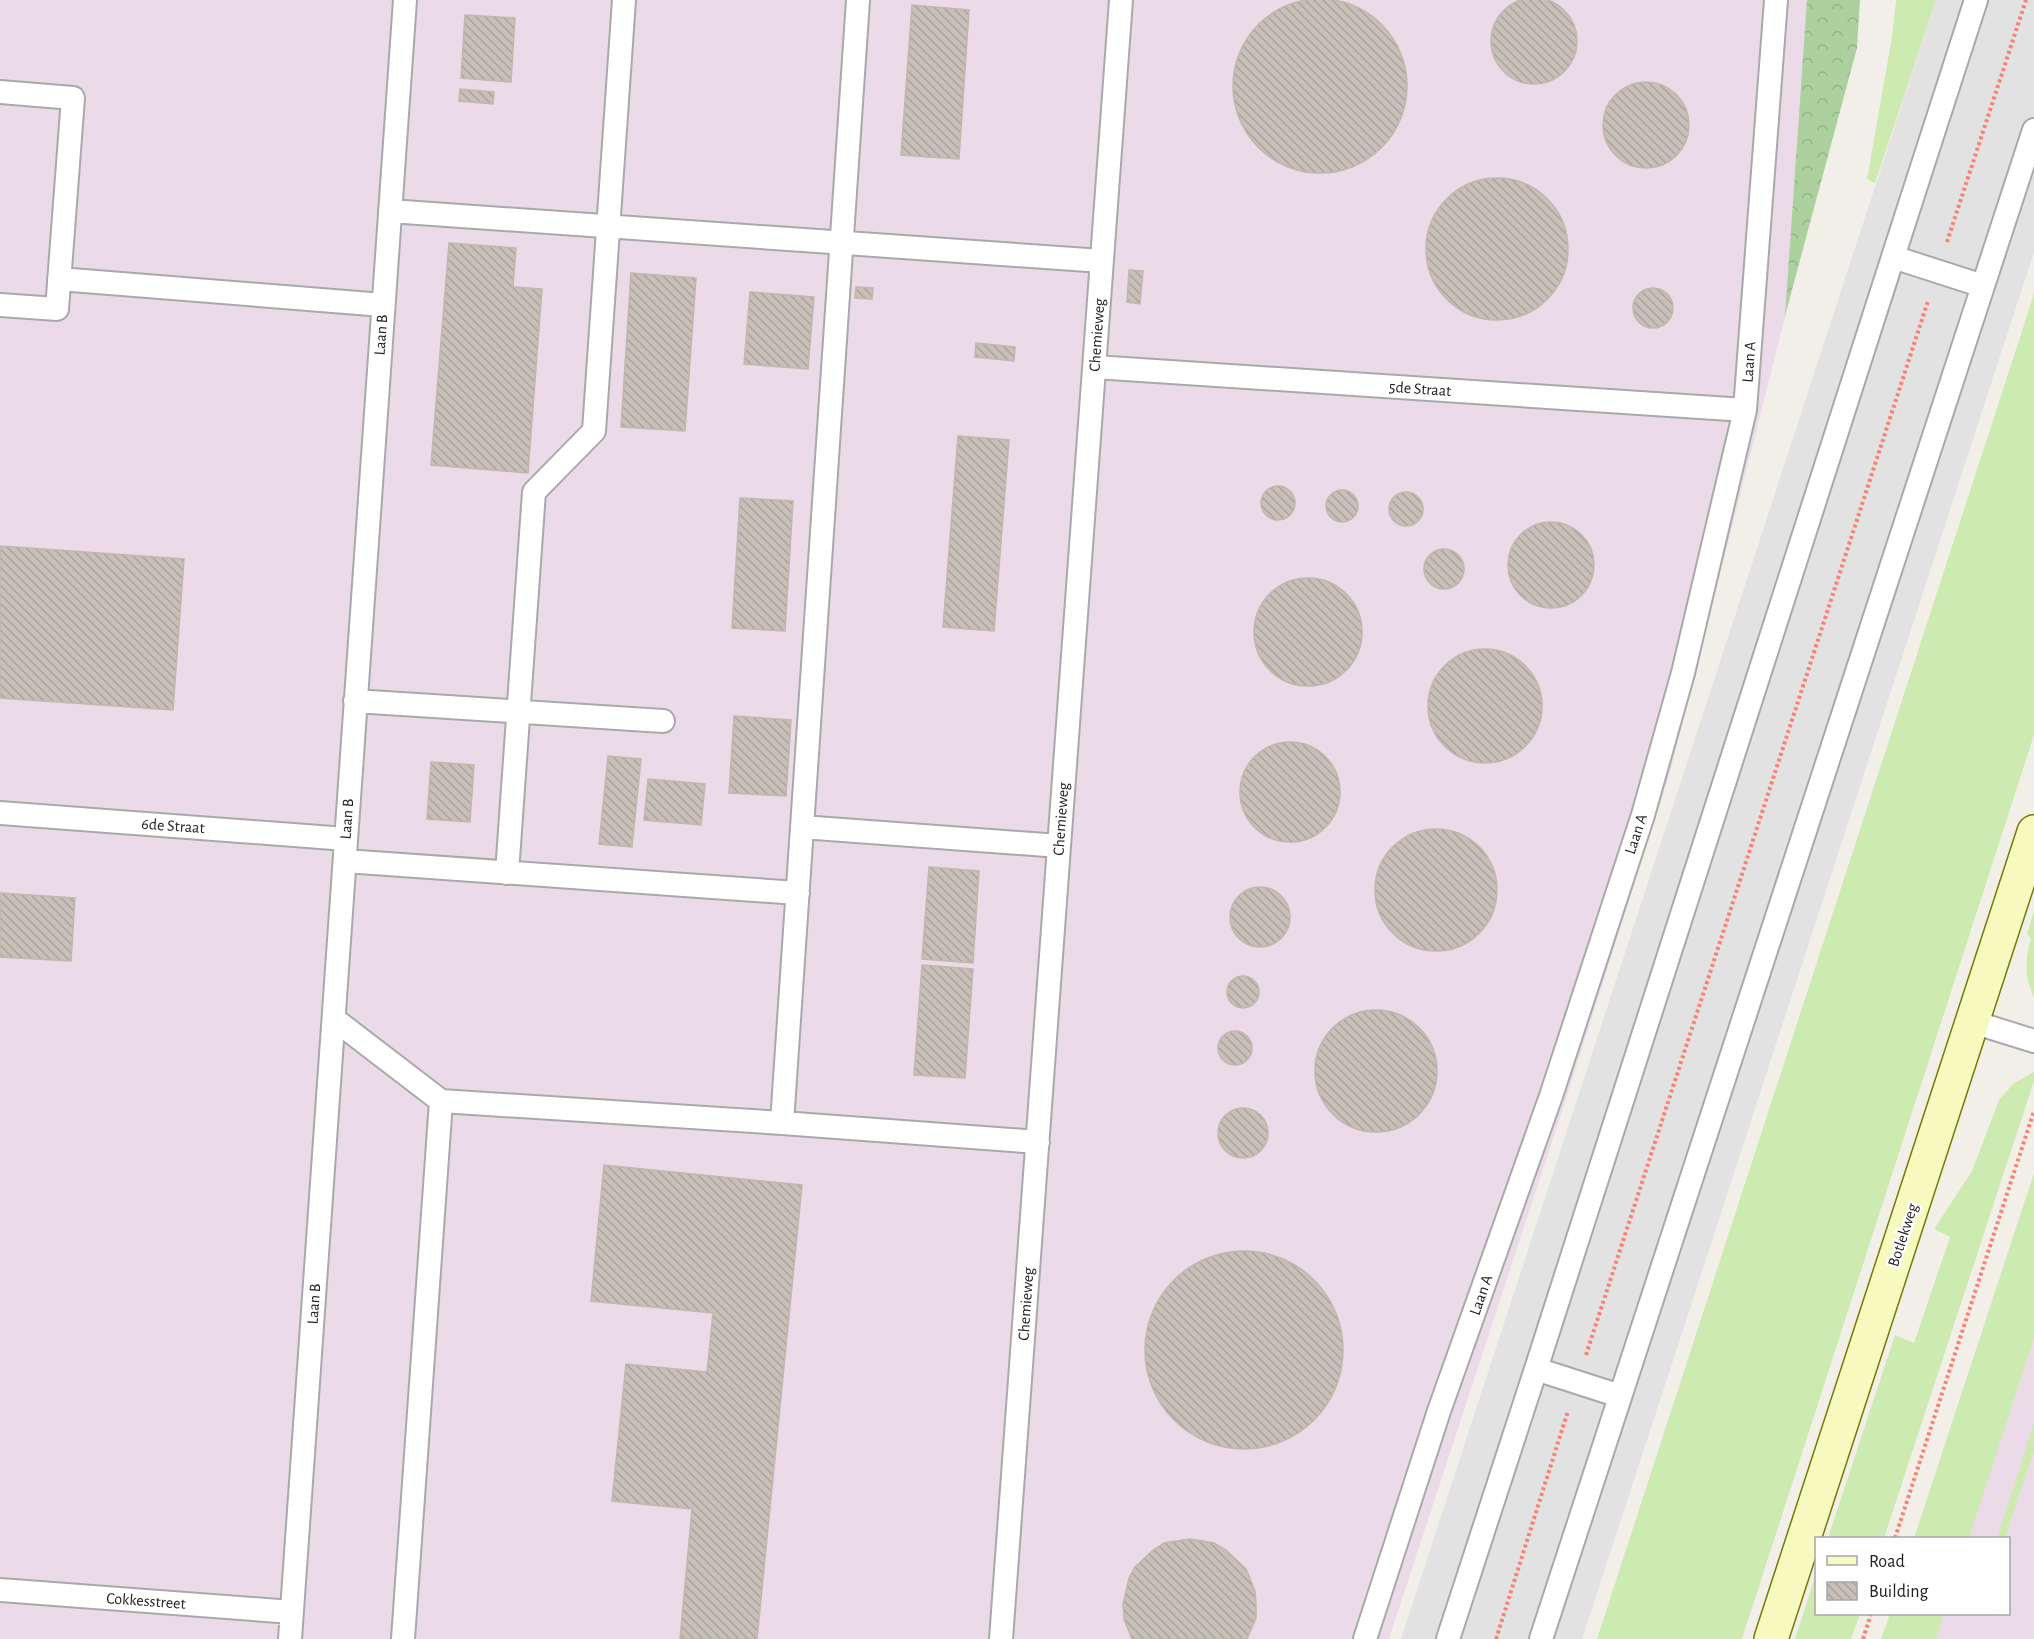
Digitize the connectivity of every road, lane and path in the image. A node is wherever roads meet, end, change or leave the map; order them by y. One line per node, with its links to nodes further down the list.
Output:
1 (405, 0): 10 (lane, Laan B)
2 (624, 0): 11 (lane)
3 (858, 0): 12 (lane)
4 (1121, 0): 14 (lane, Chemieweg)
5 (1776, 0): 21 (lane, Laan A)
6 (1976, 0): 13 (lane)
7 (2026, 0): 15 (path)
8 (0, 92): 16 (lane)
9 (2034, 130): 17 (lane)
10 (390, 211): 11 (lane); 19 (lane, Laan B)
11 (608, 226): 12 (lane); 23 (lane)
12 (842, 243): 14 (lane); 26 (lane)
13 (1893, 258): 15 (lane); 40 (lane)
14 (1102, 261): 20 (lane, Chemieweg)
15 (1938, 272): 17 (lane); 41 (path)
16 (59, 279): 18 (lane); 19 (lane)
17 (1983, 286): 42 (lane)
18 (0, 305)
19 (383, 305): 22 (lane, Laan B)
20 (1095, 367): 21 (lane, 5de Straat); 29 (lane, Chemieweg)
21 (1745, 410): 50 (lane, Laan A)
22 (356, 701): 23 (lane); 28 (lane, Laan B)
23 (518, 712): 24 (lane); 31 (lane)
24 (663, 721)
25 (0, 813): 28 (lane, 6de Straat)
26 (802, 827): 29 (lane); 32 (lane)
27 (2034, 832): 34 (main road, Botlekweg)
28 (346, 839): 30 (lane, Laan B)
29 (1059, 846): 39 (lane, Chemieweg)
30 (345, 861): 31 (lane); 33 (lane, Laan B)
31 (507, 873): 32 (lane)
32 (798, 894): 38 (lane)
33 (334, 1019): 36 (lane); 45 (lane, Laan B)
34 (1972, 1022): 35 (lane); 54 (main road, Botlekweg)
35 (2034, 1041)
36 (441, 1101): 38 (lane); 48 (lane)
37 (2034, 1111): 43 (path)
38 (782, 1122): 39 (lane)
39 (1038, 1142): 49 (lane, Chemieweg)
40 (1536, 1369): 41 (lane); 51 (lane)
41 (1577, 1383): 42 (lane); 52 (path)
42 (1620, 1396): 53 (lane)
43 (1896, 1537)
44 (0, 1590): 45 (lane, Cokkesstreet)
45 (292, 1612): 47 (lane, Laan B)
46 (1871, 1615): 55 (path)
47 (290, 1639)
48 (403, 1639)
49 (1001, 1639)
50 (1365, 1639)
51 (1448, 1639)
52 (1496, 1639)
53 (1541, 1639)
54 (1771, 1639)
55 (1863, 1639)

